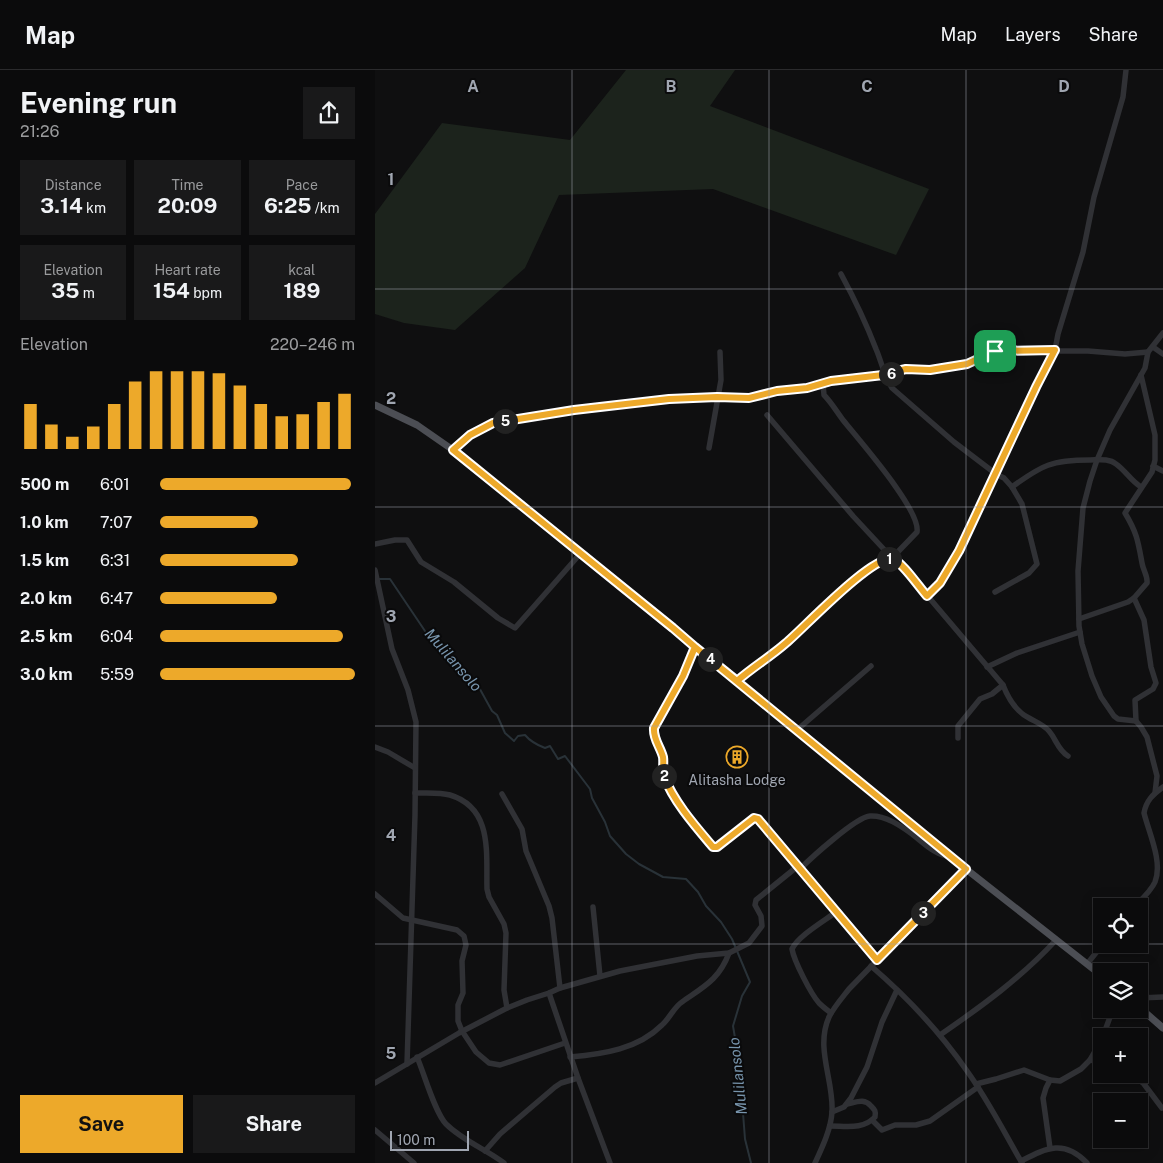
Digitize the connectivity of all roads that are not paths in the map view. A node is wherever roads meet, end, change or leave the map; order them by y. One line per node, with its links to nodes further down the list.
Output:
1 (1126, 70): 5 (street)
2 (841, 274): 10 (street)
3 (1163, 333): 4 (street)
4 (1153, 347): 7 (street); 8 (street)
5 (1055, 350): 7 (street); 10 (street); 20 (street)
6 (720, 352): 12 (street)
7 (1147, 352): 9 (street)
8 (1163, 354)
9 (1141, 376): 17 (street); 18 (street)
10 (885, 377): 11 (street); 20 (street)
11 (823, 384): 12 (street); 25 (street)
12 (717, 397): 15 (street); 16 (street)
13 (375, 406): 16 (main road)
14 (767, 415): 25 (street)
15 (709, 448)
16 (453, 450): 24 (main road)
17 (1097, 460): 21 (street); 22 (street); 30 (street)
18 (1153, 466): 19 (street); 22 (street)
19 (1163, 471)
20 (996, 474): 21 (street); 28 (street)
21 (1012, 487): 27 (street)
22 (1141, 487): 29 (street)
23 (375, 544): 24 (street)
24 (580, 554): 32 (main road)
25 (892, 558): 28 (street); 35 (street)
26 (376, 573): 42 (street)
27 (995, 592)
28 (927, 596): 34 (street)
29 (1134, 598): 30 (street); 37 (street)
30 (1079, 619): 31 (street)
31 (1080, 632): 34 (street); 37 (street)
32 (695, 647): 35 (main road); 48 (street)
33 (871, 666): 38 (street)
34 (987, 667): 36 (street)
35 (737, 681): 38 (main road)
36 (1003, 685): 39 (street); 41 (street)
37 (1136, 721): 45 (street)
38 (797, 730): 47 (main road)
39 (958, 738)
40 (375, 747): 42 (street)
41 (1067, 756)
42 (415, 768): 44 (street)
43 (1163, 787): 45 (street)
44 (415, 793): 54 (street); 68 (street)
45 (1155, 793): 51 (street)
46 (502, 794): 63 (street)
47 (953, 858): 48 (street); 49 (main road)
48 (799, 868): 53 (street); 56 (street)
49 (966, 869): 55 (main road); 58 (street)
50 (375, 894): 54 (street)
51 (1142, 898)
52 (593, 907): 62 (street)
53 (836, 912): 58 (street); 69 (street)
54 (411, 920): 72 (street); 80 (street)
55 (1056, 940): 59 (main road); 73 (street)
56 (733, 952): 62 (street); 77 (street)
57 (1096, 953): 59 (street)
58 (877, 960): 60 (street)
59 (1087, 964): 61 (main road)
60 (871, 966): 64 (street); 69 (street)
61 (1093, 969)
62 (600, 976): 63 (street)
63 (560, 988): 65 (street)
64 (897, 990): 73 (street); 86 (street)
65 (549, 993): 68 (street); 74 (street)
66 (1163, 997): 67 (street)
67 (1148, 998)
68 (507, 1008): 72 (street)
69 (831, 1013): 88 (street)
70 (1148, 1014): 71 (main road)
71 (1163, 1027)
72 (462, 1032): 74 (street); 76 (street)
73 (940, 1035): 85 (street)
74 (565, 1044): 77 (street)
75 (1093, 1055): 78 (street)
76 (417, 1057): 80 (street); 93 (street)
77 (570, 1057): 81 (street)
78 (1090, 1060): 79 (street); 82 (street)
79 (1093, 1061)
80 (407, 1064): 83 (street)
81 (578, 1078): 93 (street); 97 (street)
82 (1050, 1080): 85 (street); 92 (street)
83 (375, 1083)
84 (1143, 1083): 87 (street)
85 (977, 1085): 89 (street); 94 (street)
86 (847, 1104): 88 (street); 89 (street)
87 (1163, 1107)
88 (832, 1112): 90 (street)
89 (873, 1120): 90 (street)
90 (830, 1126): 98 (street)
91 (375, 1130): 95 (street)
92 (1050, 1148): 94 (street); 99 (street)
93 (485, 1151): 96 (street)
94 (1022, 1162)
95 (414, 1163)
96 (504, 1163)
97 (611, 1163)
98 (815, 1163)
99 (1087, 1163)

